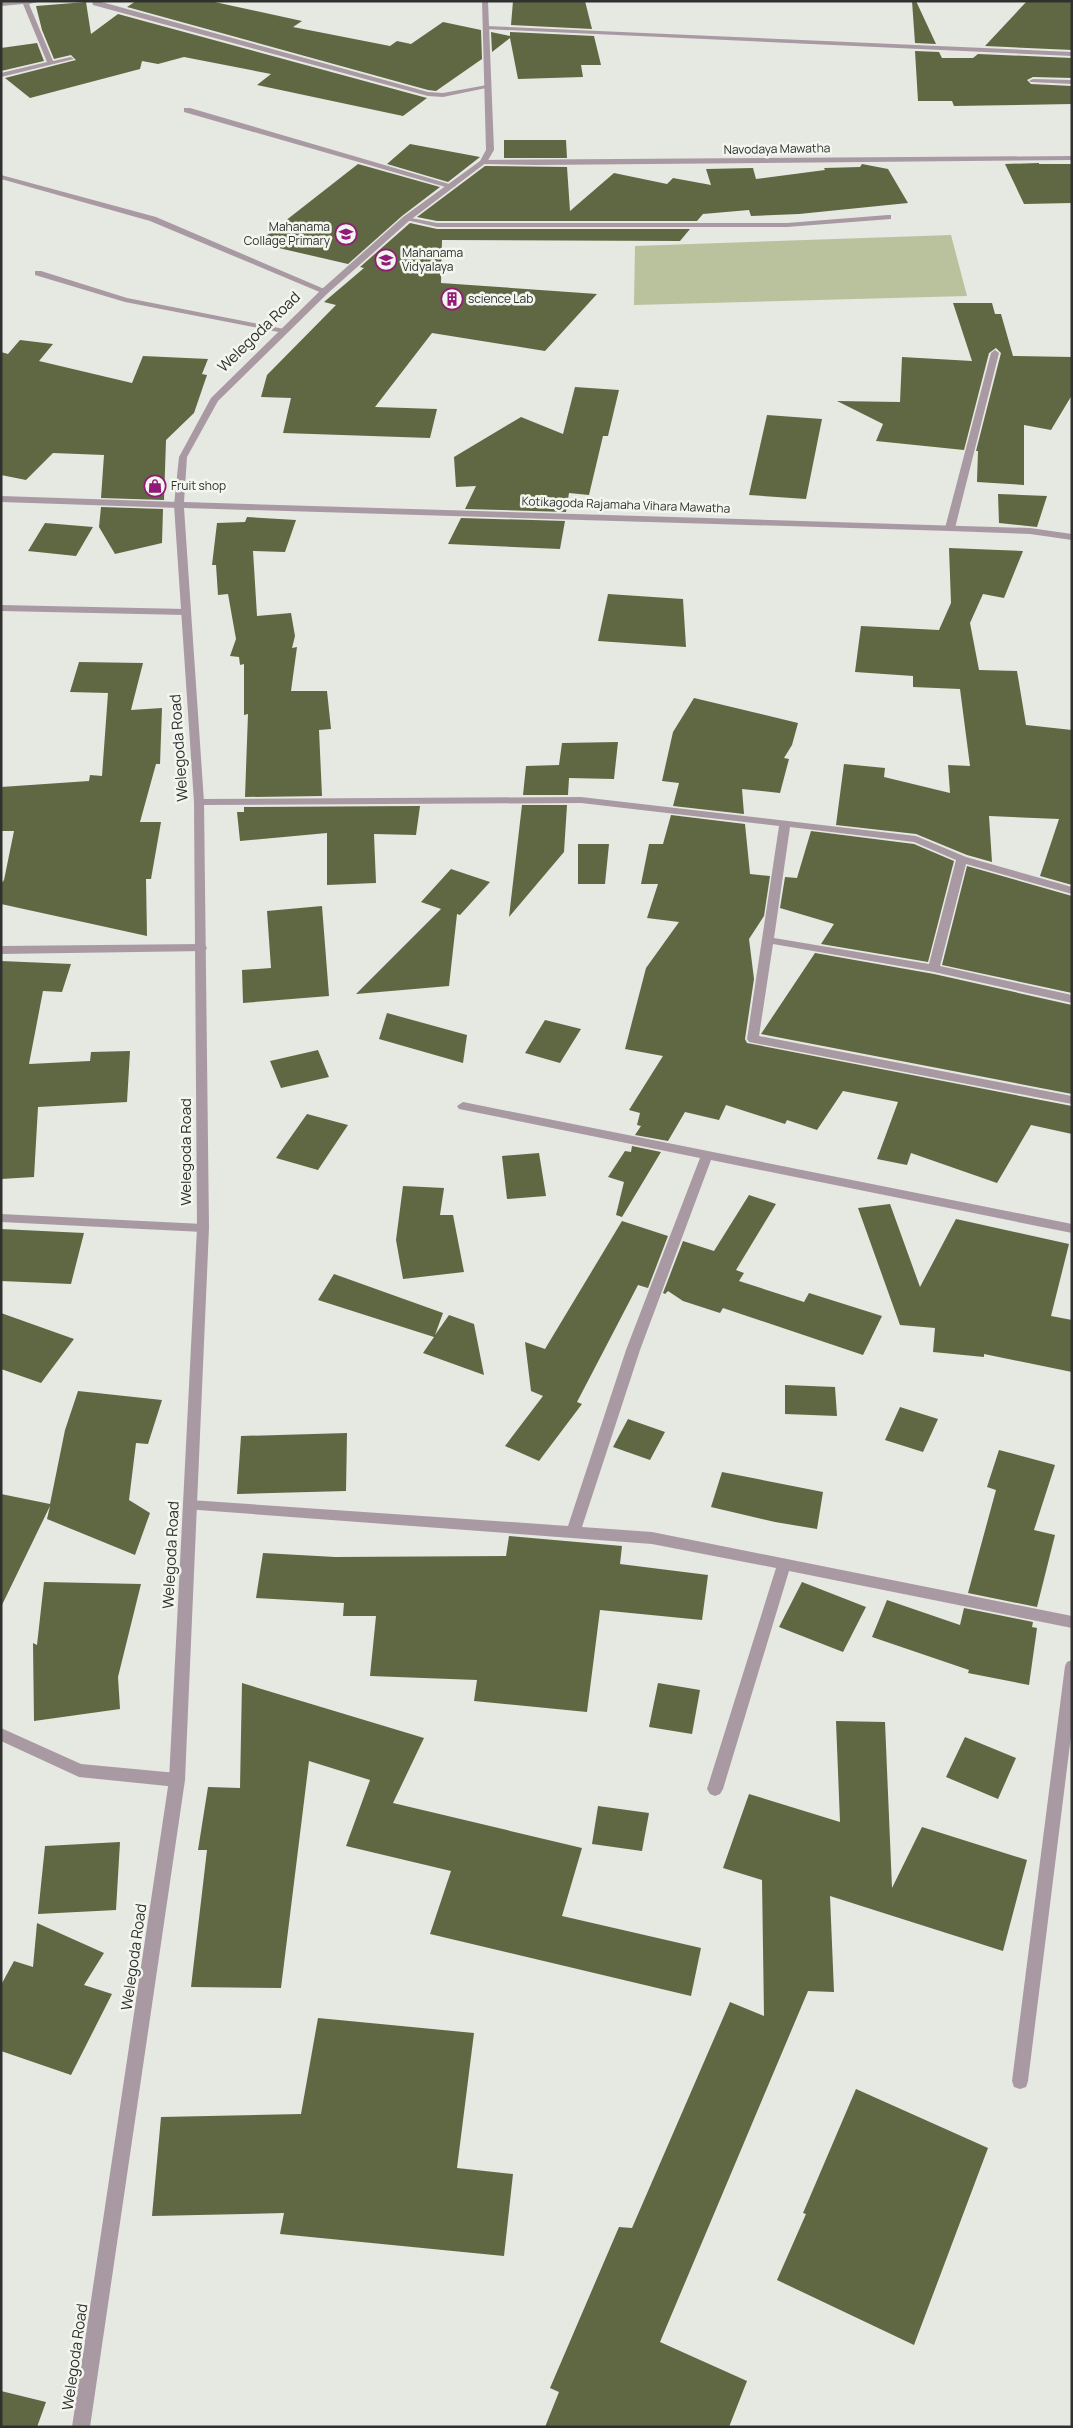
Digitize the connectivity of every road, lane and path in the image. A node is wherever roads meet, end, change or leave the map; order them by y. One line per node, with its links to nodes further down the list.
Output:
1 (39, 1): 4 (street)
2 (95, 1): 13 (street)
3 (485, 1): 6 (street)
4 (24, 2): 5 (street); 9 (street)
5 (1, 4)
6 (486, 28): 7 (street); 13 (street)
7 (1072, 54)
8 (71, 59): 9 (street)
9 (51, 64): 10 (street)
10 (1, 75)
11 (1033, 81): 12 (street)
12 (1072, 82)
13 (487, 87): 16 (street)
14 (186, 110): 18 (street)
15 (1072, 158): 16 (street, Navodaya Mawatha)
16 (483, 162): 18 (street, Welegoda Road)
17 (1, 176): 22 (street)
18 (452, 186): 20 (street, Welegoda Road)
19 (888, 217): 20 (street)
20 (406, 219): 22 (street, Welegoda Road)
21 (38, 273): 23 (street)
22 (325, 291): 23 (street, Welegoda Road)
23 (284, 331): 26 (street, Welegoda Road)
24 (995, 354): 27 (street)
25 (1, 499): 26 (street, Kotikagoda Rajamaha Vihara Mawatha)
26 (179, 504): 27 (street, Kotikagoda Rajamaha Vihara Mawatha); 30 (street, Welegoda Road)
27 (950, 528): 28 (street, Kotikagoda Rajamaha Vihara Mawatha)
28 (1072, 537)
29 (1, 608): 30 (street)
30 (186, 612): 31 (street, Welegoda Road)
31 (200, 802): 32 (street); 36 (street, Welegoda Road)
32 (785, 823): 33 (street); 35 (street)
33 (962, 859): 34 (street); 38 (street)
34 (1072, 891)
35 (767, 940): 38 (street); 40 (street)
36 (201, 948): 37 (street); 44 (street, Welegoda Road)
37 (1, 950)
38 (934, 968): 39 (street)
39 (1072, 999)
40 (1072, 1100)
41 (463, 1106): 42 (street)
42 (707, 1155): 45 (street); 47 (street)
43 (1, 1218): 44 (street)
44 (203, 1228): 46 (street, Welegoda Road)
45 (1072, 1229)
46 (190, 1505): 47 (street); 52 (street, Welegoda Road)
47 (573, 1533): 48 (street)
48 (784, 1565): 49 (street); 53 (street)
49 (1072, 1622)
50 (1072, 1666): 54 (street)
51 (1, 1734): 52 (street)
52 (176, 1780): 55 (street, Welegoda Road)
53 (715, 1789)
54 (1020, 2081)
55 (81, 2427)

